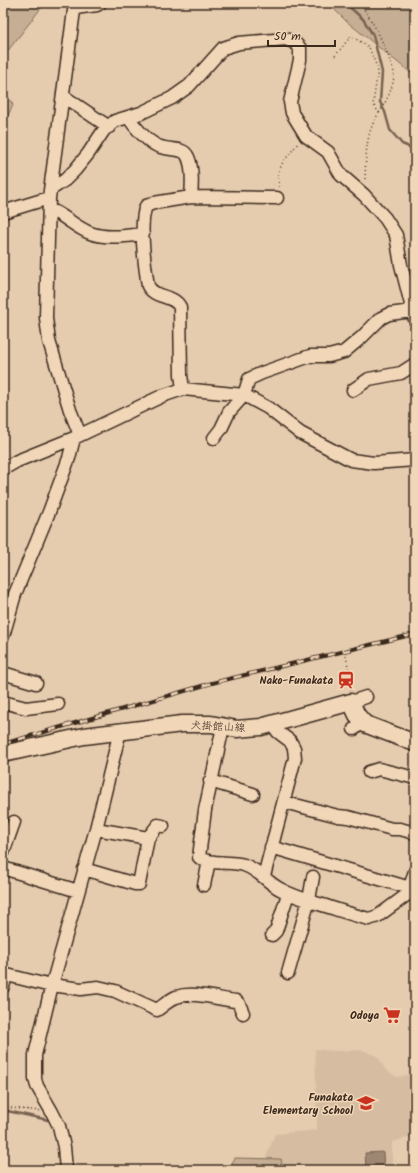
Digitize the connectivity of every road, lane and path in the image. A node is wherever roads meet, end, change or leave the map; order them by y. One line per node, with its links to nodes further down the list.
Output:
1 (100, 3): 3 (street)
2 (360, 3): 6 (path)
3 (75, 5): 5 (street)
4 (335, 56): 6 (path)
5 (63, 96): 8 (street); 13 (street)
6 (379, 113): 10 (path)
7 (128, 117): 8 (street); 9 (street); 11 (street)
8 (108, 127): 13 (street)
9 (306, 136): 10 (street); 12 (path)
10 (364, 195): 16 (street)
11 (191, 197): 12 (street); 15 (street)
12 (277, 198)
13 (49, 199): 14 (street); 15 (street); 21 (street)
14 (3, 212)
15 (143, 234): 18 (street)
16 (414, 315): 20 (street)
17 (415, 364): 19 (street)
18 (183, 390): 20 (street); 21 (street)
19 (353, 390)
20 (244, 395): 22 (street); 23 (street)
21 (77, 436): 24 (street); 25 (street)
22 (214, 438)
23 (415, 460)
24 (3, 470)
25 (3, 636)
26 (346, 656): 27 (path)
27 (349, 672)
28 (3, 673): 29 (street)
29 (36, 683)
30 (3, 702): 31 (street)
31 (58, 704)
32 (273, 723): 33 (main road, 犬掛館山線); 35 (main road, 犬掛館山線); 41 (street)
33 (223, 727): 34 (main road, 犬掛館山線); 39 (street)
34 (120, 731): 36 (main road, 犬掛館山線); 44 (street)
35 (415, 743)
36 (3, 754)
37 (369, 772): 38 (street)
38 (415, 778)
39 (210, 781): 40 (street); 49 (street)
40 (252, 794)
41 (284, 802): 45 (street); 47 (street)
42 (14, 822): 48 (street)
43 (163, 826): 46 (street)
44 (96, 829): 46 (street); 51 (street)
45 (415, 833)
46 (148, 838): 51 (street)
47 (271, 847): 53 (street); 56 (street)
48 (3, 853)
49 (209, 861): 53 (street); 55 (street)
50 (3, 868): 57 (street)
51 (84, 869): 57 (street)
52 (415, 871): 56 (street)
53 (264, 876): 58 (street)
54 (314, 877): 59 (street)
55 (204, 886)
56 (410, 888): 59 (street)
57 (78, 891): 63 (street)
58 (288, 894): 59 (street); 60 (street)
59 (309, 900): 61 (street)
60 (272, 935)
61 (288, 973)
62 (5, 974): 63 (street); 64 (street)
63 (52, 986): 65 (street); 67 (street)
64 (3, 987)
65 (243, 1013)
66 (3, 1107): 67 (path)
67 (52, 1112): 68 (street)
68 (66, 1170)

